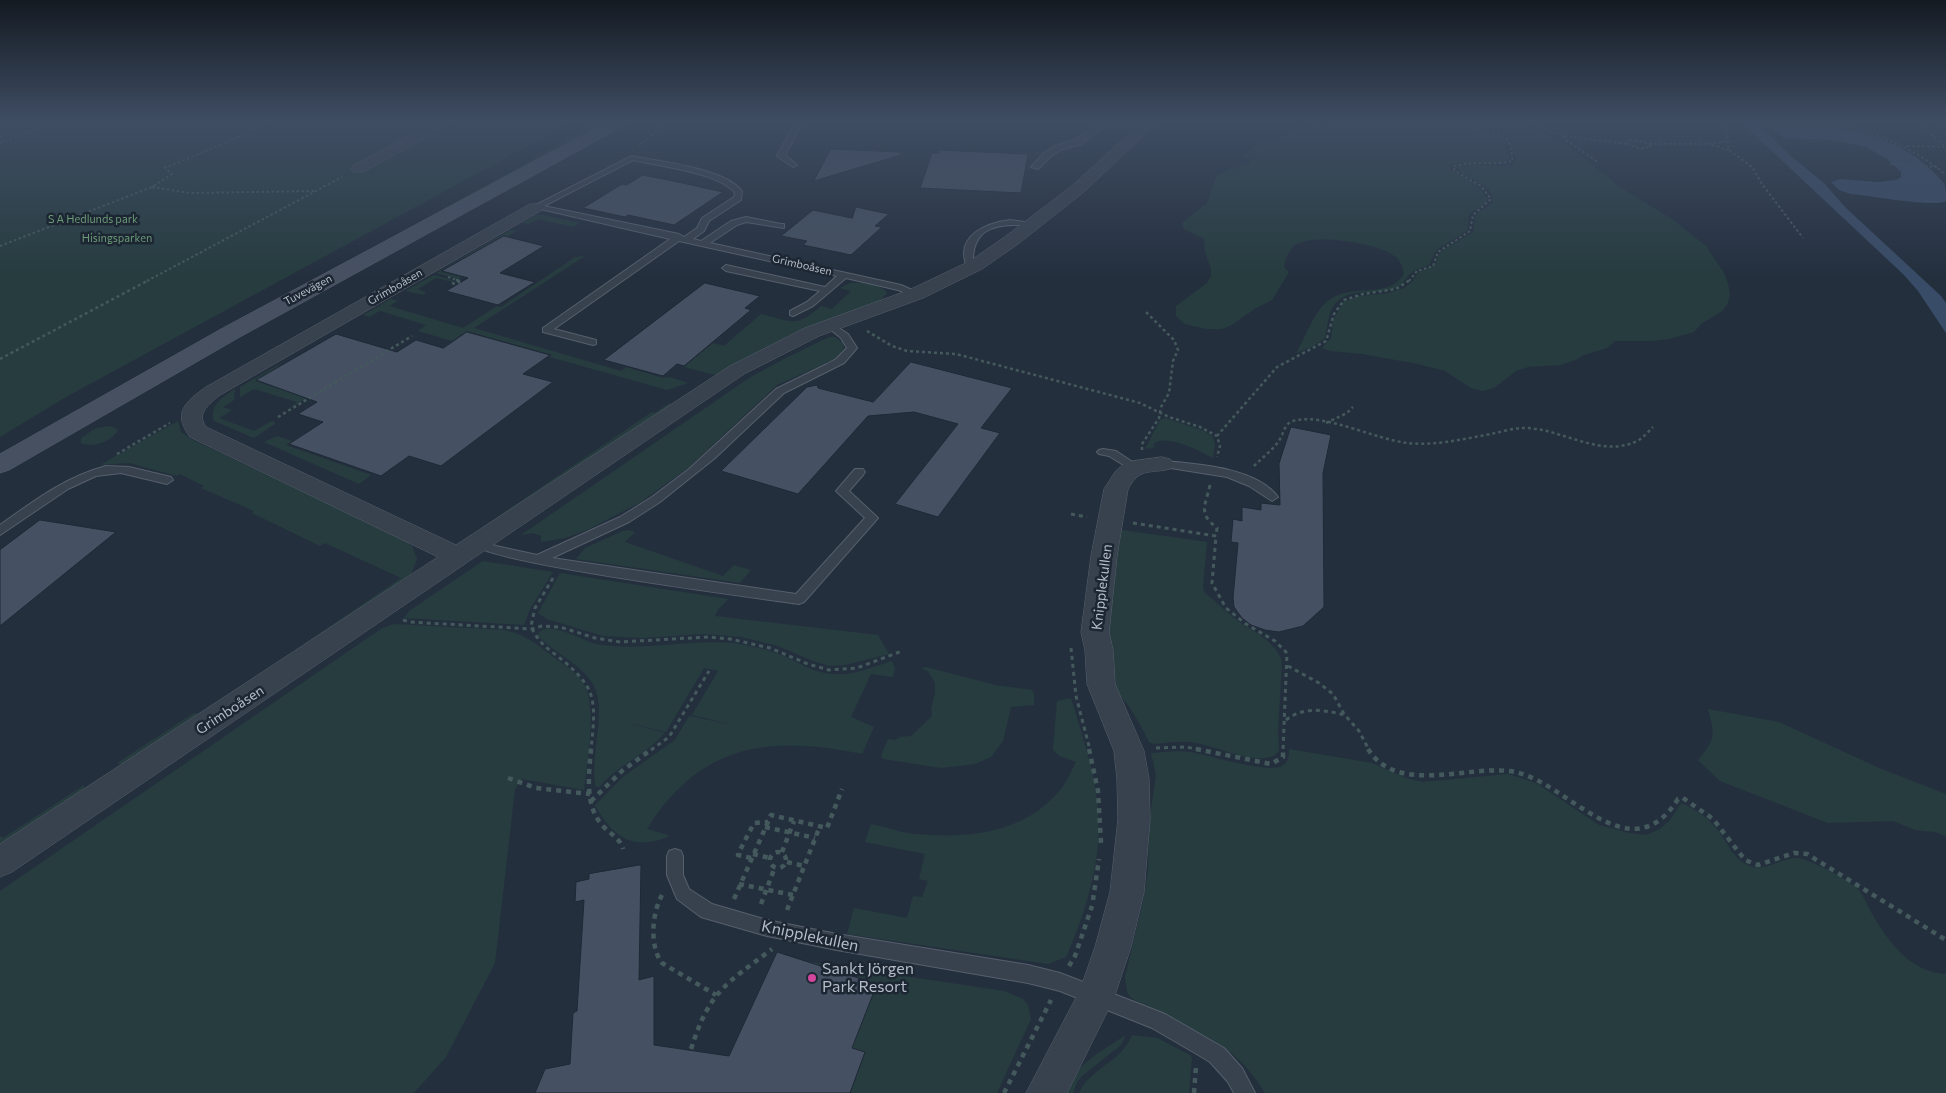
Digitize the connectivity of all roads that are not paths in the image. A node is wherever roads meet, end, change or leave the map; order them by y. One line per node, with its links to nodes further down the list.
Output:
1 (496, 173): 17 (main road, Tuvevägen)
2 (525, 173): 19 (main road, Tuvevägen)
3 (602, 173): 6 (lane)
4 (702, 173): 8 (lane)
5 (1097, 173): 13 (street, Grimboåsen)
6 (536, 206): 8 (lane, Grimboåsen); 26 (street, Grimboåsen)
7 (781, 226): 9 (lane)
8 (683, 238): 9 (lane, Grimboåsen); 16 (lane)
9 (704, 243): 11 (lane, Grimboåsen)
10 (726, 268): 12 (lane)
11 (844, 275): 12 (lane); 13 (lane, Grimboåsen)
12 (827, 290): 14 (lane)
13 (916, 294): 15 (street, Grimboåsen)
14 (793, 313)
15 (834, 328): 25 (street, Grimboåsen); 27 (lane)
16 (593, 342)
17 (0, 446)
18 (1103, 452): 20 (lane)
19 (0, 465)
20 (1148, 465): 23 (lane); 30 (street, Knipplekullen)
21 (859, 472): 27 (lane)
22 (167, 480): 24 (lane)
23 (1272, 497)
24 (0, 531)
25 (479, 544): 26 (street, Grimboåsen); 27 (lane)
26 (460, 557): 29 (street, Grimboåsen)
27 (539, 559)
28 (675, 856): 30 (lane, Knipplekullen)
29 (0, 862)
30 (1096, 998): 31 (street, Knipplekullen); 32 (lane)
31 (1046, 1093)
32 (1245, 1093)

